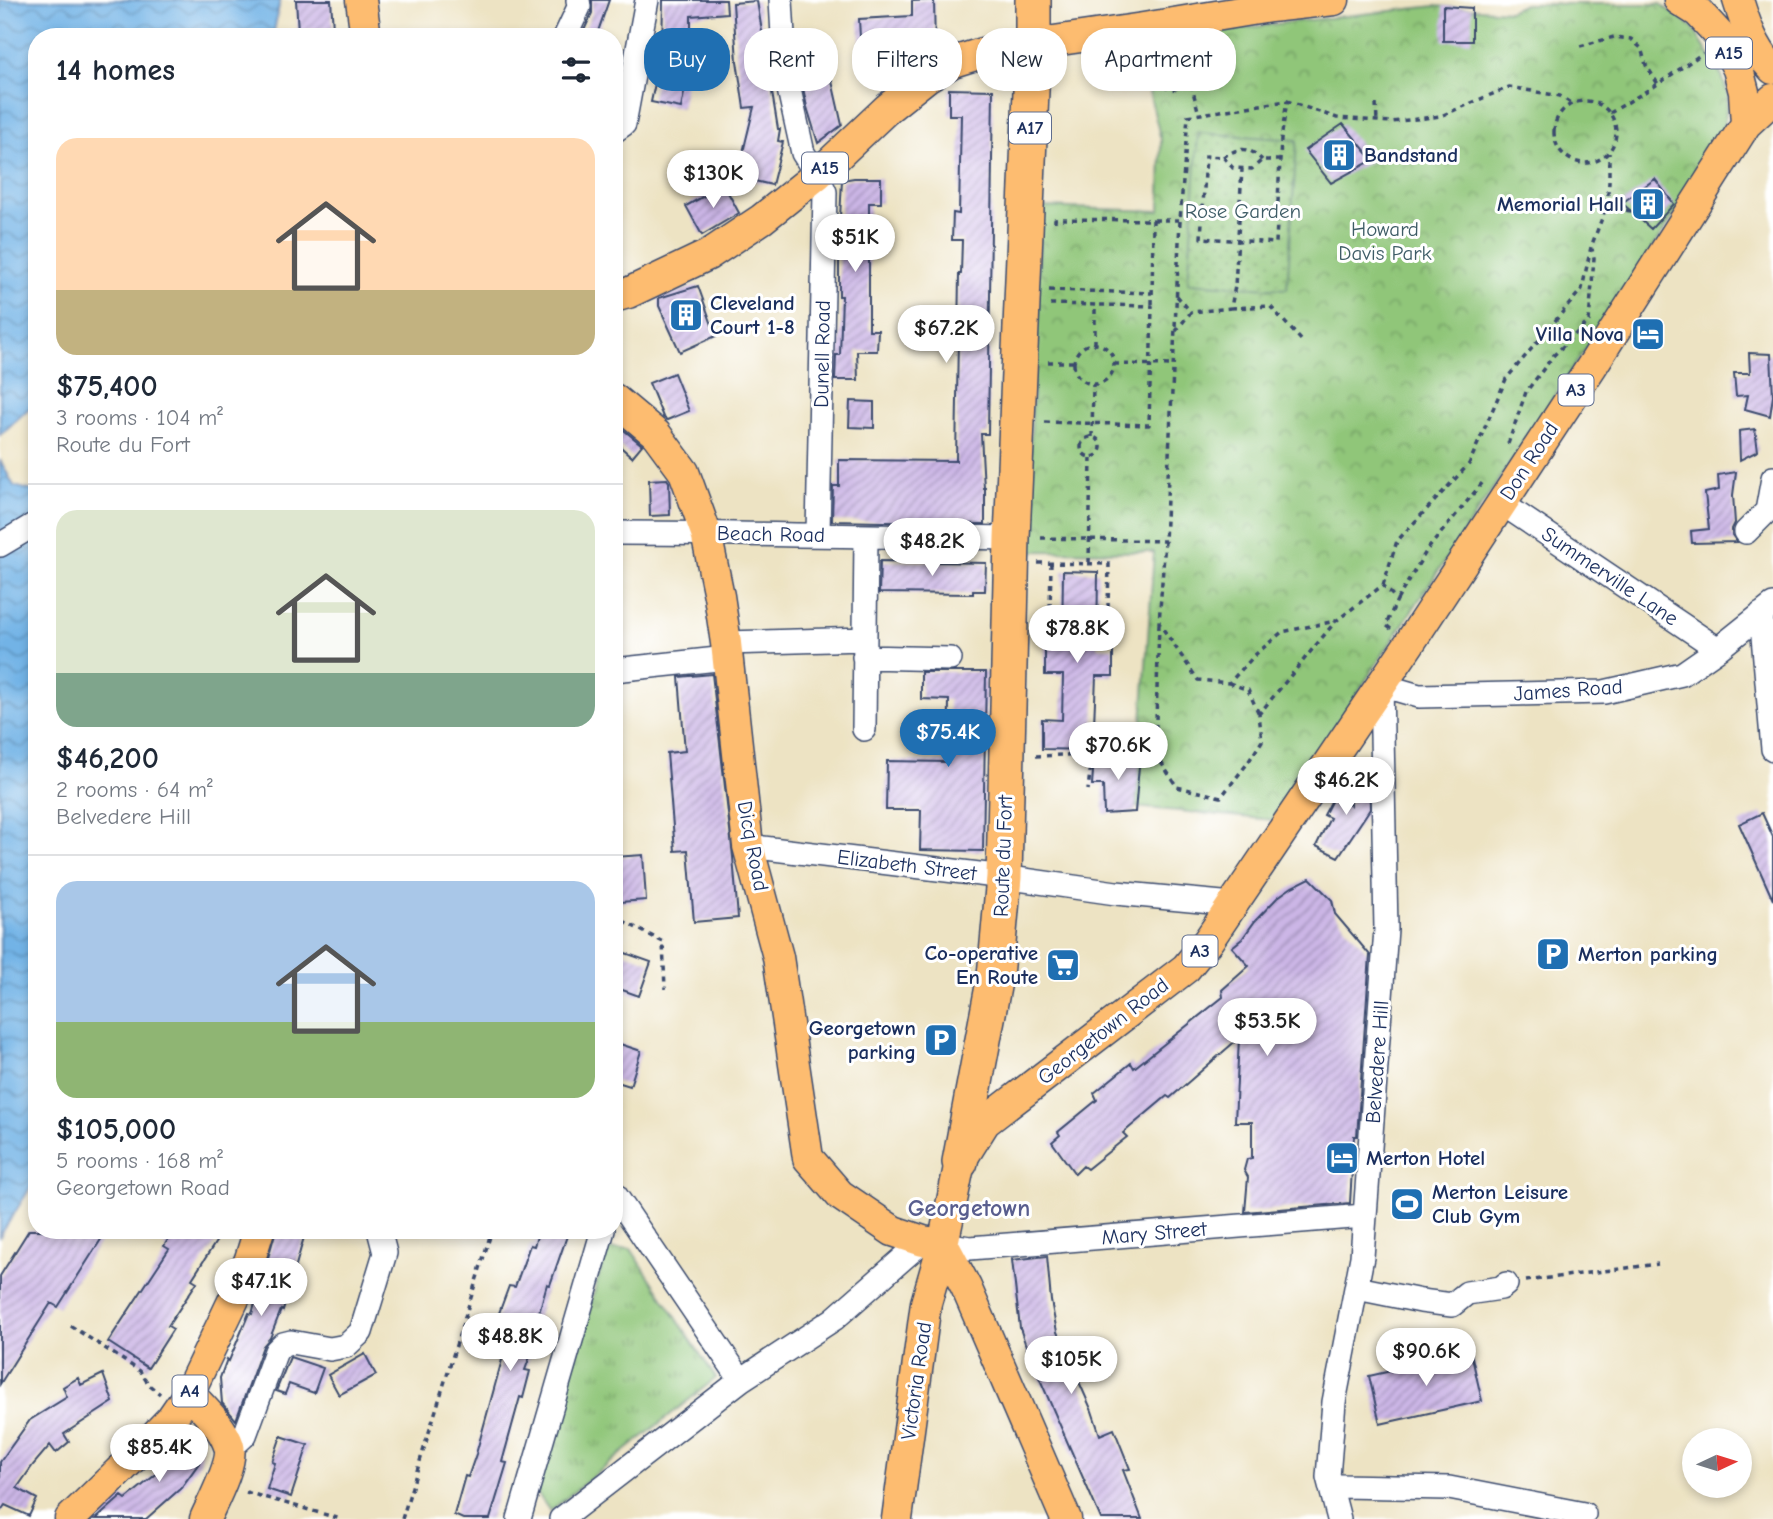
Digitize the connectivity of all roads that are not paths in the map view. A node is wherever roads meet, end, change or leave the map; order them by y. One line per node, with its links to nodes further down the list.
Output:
1 (361, 0): 9 (main road)
2 (578, 0): 10 (street)
3 (647, 0): 18 (street)
4 (781, 0): 19 (street, Dunell Road)
5 (1033, 0): 11 (highway, Route du Fort / A17)
6 (1334, 0): 12 (main road, A15)
7 (1679, 0): 17 (main road, A15)
8 (1738, 0): 14 (main road)
9 (365, 28)
10 (569, 28)
11 (1033, 28)
12 (1067, 39)
13 (976, 55): 19 (main road, A15)
14 (1773, 69)
15 (1032, 91): 31 (highway, Route du Fort / A17)
16 (1773, 99): 17 (main road, Don Road / A3)
17 (1746, 124): 23 (main road, Don Road / A3)
18 (623, 125)
19 (817, 176): 20 (main road, A15); 28 (street, Dunell Road)
20 (623, 294)
21 (623, 406): 27 (main road, Dicq Road)
22 (1773, 478): 25 (street)
23 (1493, 491): 34 (street, Summerville Lane); 38 (main road, Don Road / A3)
24 (28, 528): 30 (street)
25 (1746, 532)
26 (623, 533): 27 (street, Beach Road)
27 (706, 533): 28 (street, Beach Road); 35 (main road, Dicq Road)
28 (818, 534): 29 (street, Beach Road)
29 (866, 537): 31 (street, Beach Road); 33 (street)
30 (0, 545)
31 (1024, 550): 42 (highway, Route du Fort / A17)
32 (1767, 610): 34 (street, James Road); 40 (street)
33 (864, 648): 35 (street); 36 (street); 39 (street)
34 (1718, 649): 38 (street, James Road)
35 (727, 650): 37 (street); 41 (main road, Dicq Road)
36 (950, 659)
37 (623, 668)
38 (1381, 685): 43 (main road, Georgetown Road / A3); 46 (street, Belvedere Hill)
39 (864, 729)
40 (1773, 749)
41 (748, 846): 42 (street, Elizabeth Street); 50 (main road, Dicq Road)
42 (1004, 877): 43 (street, Elizabeth Street); 44 (highway, Route du Fort / A17)
43 (1233, 904): 44 (main road, Georgetown Road / A3)
44 (960, 1162): 50 (main road, Route du Fort / A3)
45 (623, 1206): 53 (street)
46 (1364, 1216): 50 (street, Mary Street); 52 (street, Belvedere Hill)
47 (256, 1239): 54 (main road, A4)
48 (381, 1239): 55 (street)
49 (600, 1239): 60 (street)
50 (933, 1243): 53 (street); 62 (main road, Victoria Road); 63 (main road)
51 (1506, 1284): 52 (street)
52 (1357, 1288): 56 (street, Belvedere Hill)
53 (741, 1380): 61 (street)
54 (189, 1392): 55 (main road); 58 (main road, A4)
55 (230, 1449): 59 (main road)
56 (1331, 1488): 57 (street); 64 (street, Belvedere Hill)
57 (1584, 1514)
58 (71, 1519)
59 (205, 1519)
60 (519, 1519)
61 (561, 1519)
62 (897, 1519)
63 (1066, 1519)
64 (1339, 1519)

